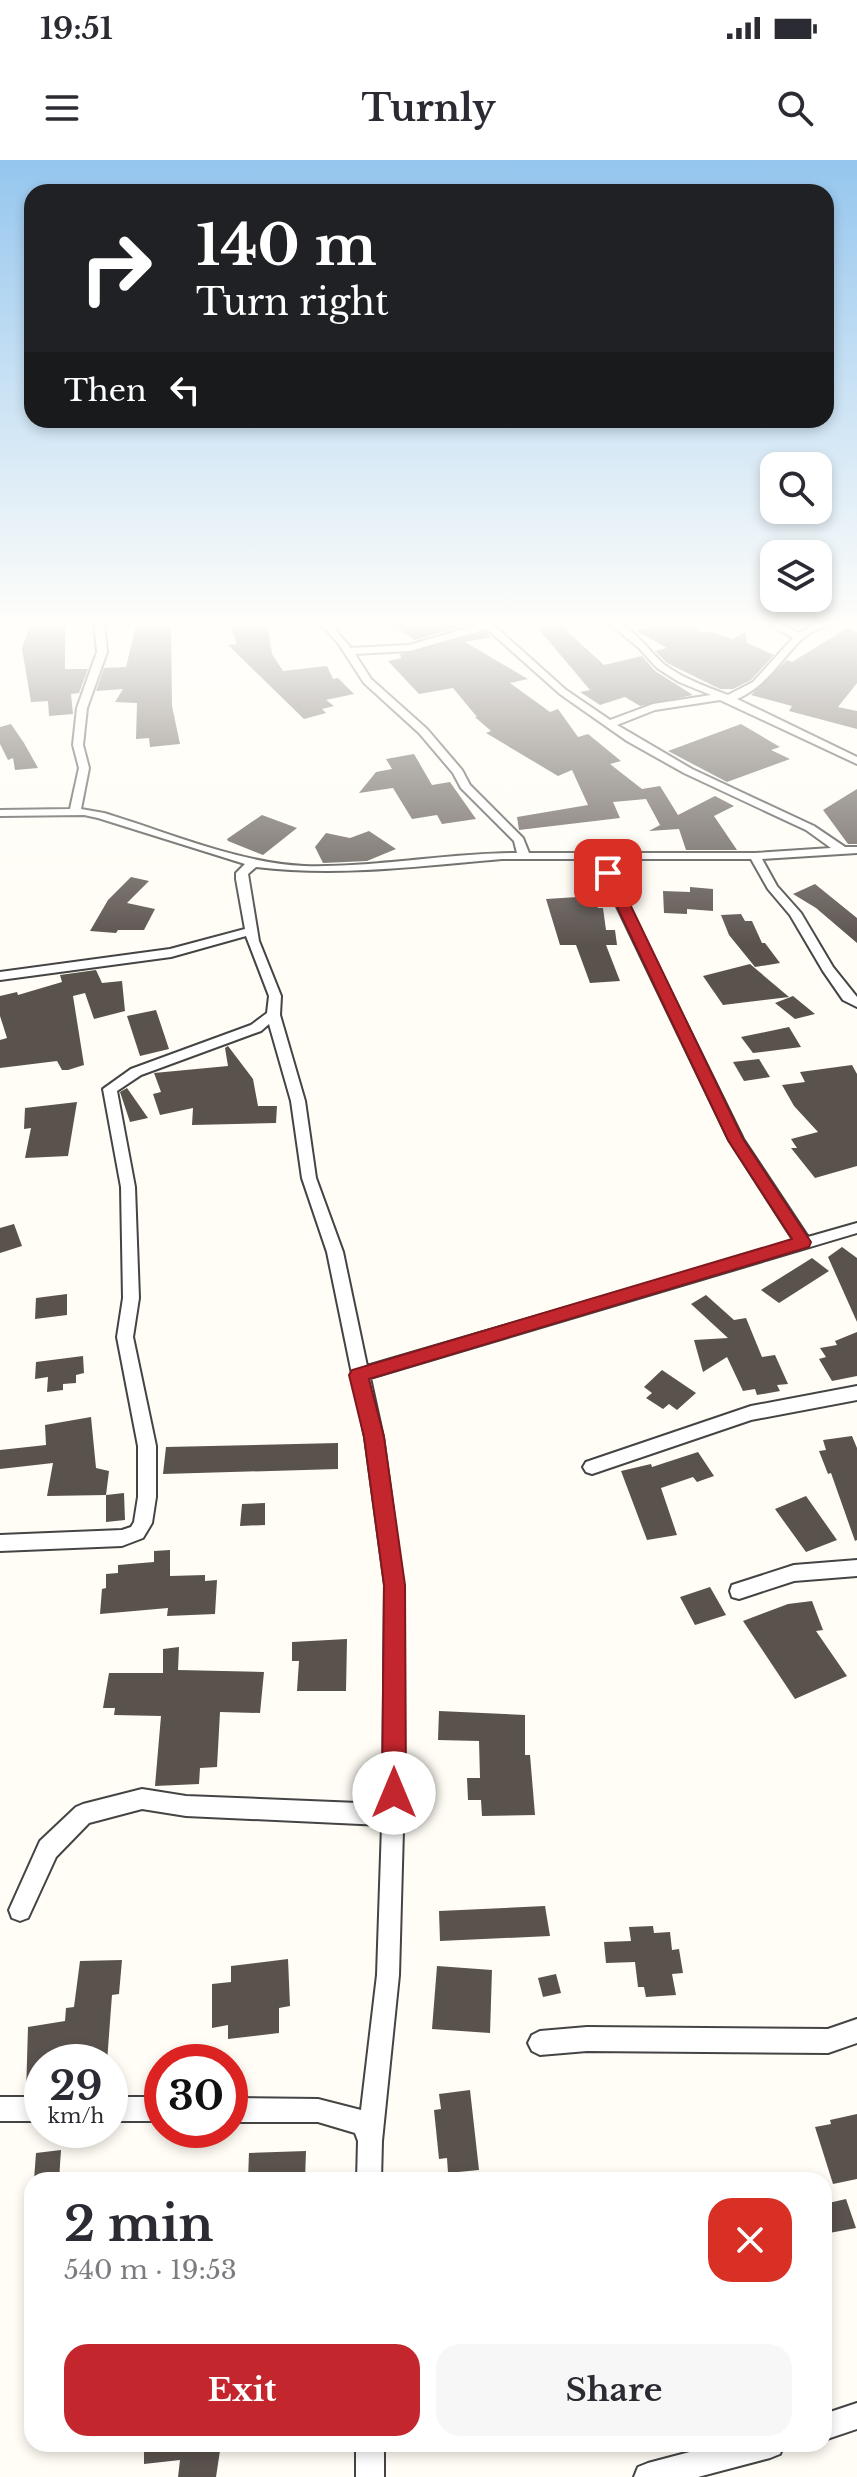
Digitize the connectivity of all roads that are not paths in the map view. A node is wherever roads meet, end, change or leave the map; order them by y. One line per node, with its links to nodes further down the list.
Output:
1 (80, 729): 9 (street)
2 (421, 729): 12 (street)
3 (618, 729): 11 (street)
4 (790, 729): 6 (street)
5 (857, 747): 6 (street)
6 (841, 753): 7 (street)
7 (857, 761)
8 (0, 813): 9 (street)
9 (74, 814): 15 (street)
10 (857, 850): 11 (street)
11 (843, 851): 13 (street)
12 (524, 856): 14 (street); 15 (street)
13 (755, 856): 14 (street); 18 (street)
14 (606, 857): 21 (street)
15 (253, 863): 16 (street)
16 (251, 931): 17 (street); 19 (street)
17 (0, 976)
18 (857, 1003)
19 (273, 1015): 22 (street); 25 (street)
20 (857, 1228): 21 (street)
21 (803, 1242): 22 (street)
22 (359, 1375): 28 (street)
23 (857, 1393): 24 (street)
24 (592, 1467)
25 (0, 1543)
26 (857, 1568): 27 (street)
27 (739, 1591)
28 (393, 1815): 29 (street); 35 (street)
29 (20, 1910)
30 (857, 2031): 31 (street)
31 (540, 2043)
32 (0, 2109): 33 (street)
33 (24, 2109)
34 (248, 2111): 35 (street)
35 (370, 2141): 36 (street)
36 (369, 2172)
37 (857, 2416): 38 (street)
38 (832, 2424)
39 (370, 2452): 41 (street)
40 (740, 2452): 42 (street)
41 (370, 2477)
42 (648, 2477)

